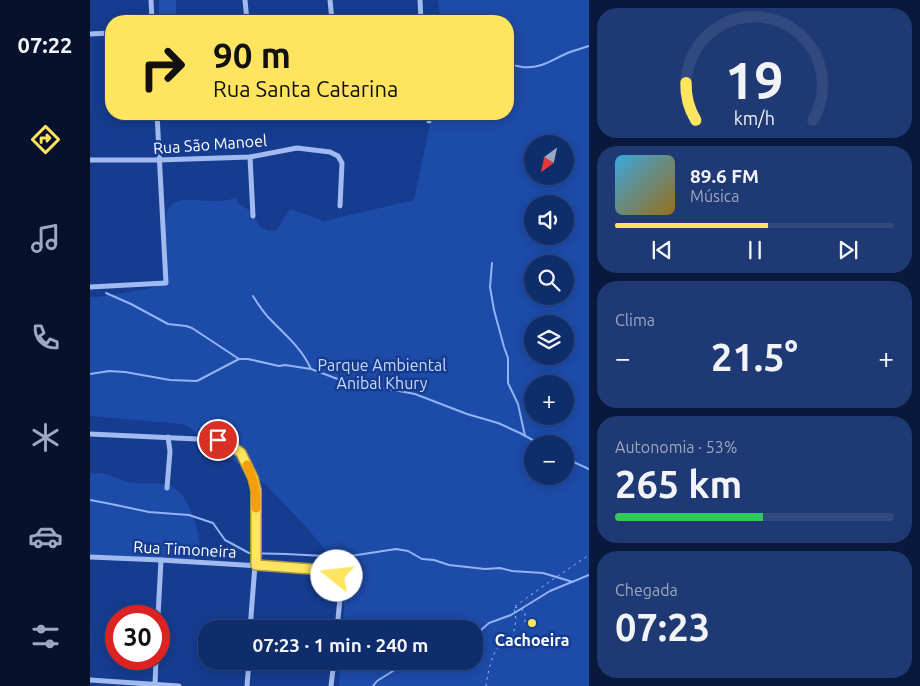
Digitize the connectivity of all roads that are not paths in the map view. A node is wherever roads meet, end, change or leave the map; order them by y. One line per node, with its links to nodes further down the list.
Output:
1 (151, 0): 5 (street)
2 (245, 0): 6 (street)
3 (330, 0): 7 (street)
4 (420, 0): 8 (street)
5 (152, 15)
6 (246, 15)
7 (331, 15)
8 (421, 15)
9 (105, 33): 10 (street)
10 (90, 34)
11 (156, 120): 14 (street)
12 (250, 157): 14 (street, Rua São Manoel); 15 (street, Rua São Manoel); 16 (street)
13 (90, 160): 14 (street, Rua São Manoel)
14 (159, 160): 17 (street)
15 (340, 206)
16 (253, 216)
17 (90, 287)
18 (90, 434): 19 (street)
19 (168, 437): 20 (street); 23 (street)
20 (167, 488)
21 (90, 556): 22 (street, Rua Timoneira)
22 (161, 560): 23 (street, Rua Timoneira); 24 (street)
23 (256, 565): 25 (street); 26 (street, Rua Timoneira)
24 (159, 605)
25 (251, 620)
26 (338, 620)
27 (156, 670): 31 (street)
28 (248, 670): 33 (street)
29 (333, 670): 34 (street)
30 (90, 680): 31 (street)
31 (155, 684): 32 (street)
32 (179, 686)
33 (247, 686)
34 (331, 686)

